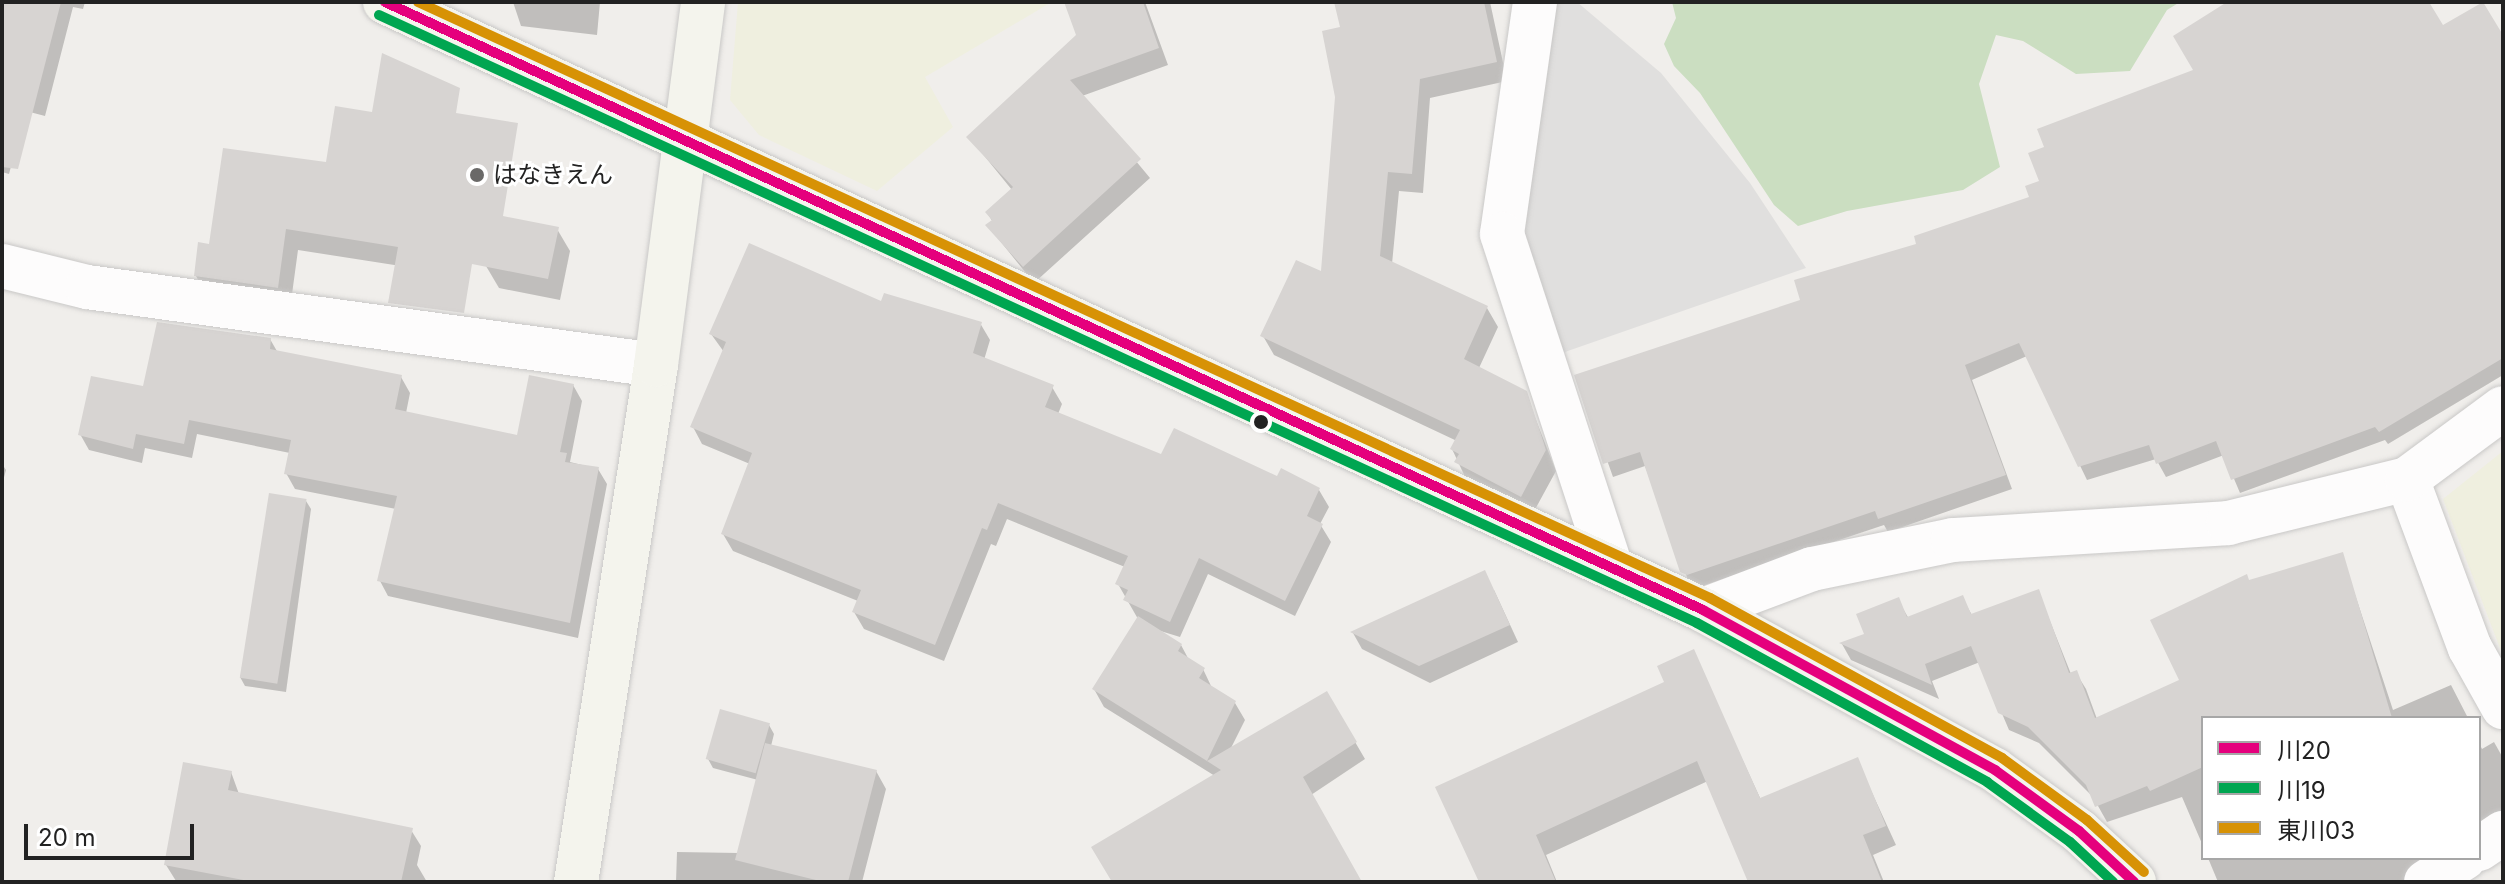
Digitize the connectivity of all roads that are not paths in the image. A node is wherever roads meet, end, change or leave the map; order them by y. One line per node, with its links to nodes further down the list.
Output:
1 (385, 2): 4 (street)
2 (703, 2): 4 (street)
3 (1535, 2): 9 (street)
4 (688, 144): 6 (street); 9 (street)
5 (2, 266): 6 (street)
6 (656, 365): 15 (street)
7 (2503, 408): 8 (street)
8 (2407, 479): 10 (street); 11 (street)
9 (1610, 565): 10 (street)
10 (1703, 610): 16 (street)
11 (2503, 707)
12 (2503, 833): 13 (street)
13 (2481, 848)
14 (2461, 860): 17 (street)
15 (576, 882)
16 (2134, 882)
17 (2426, 882)

